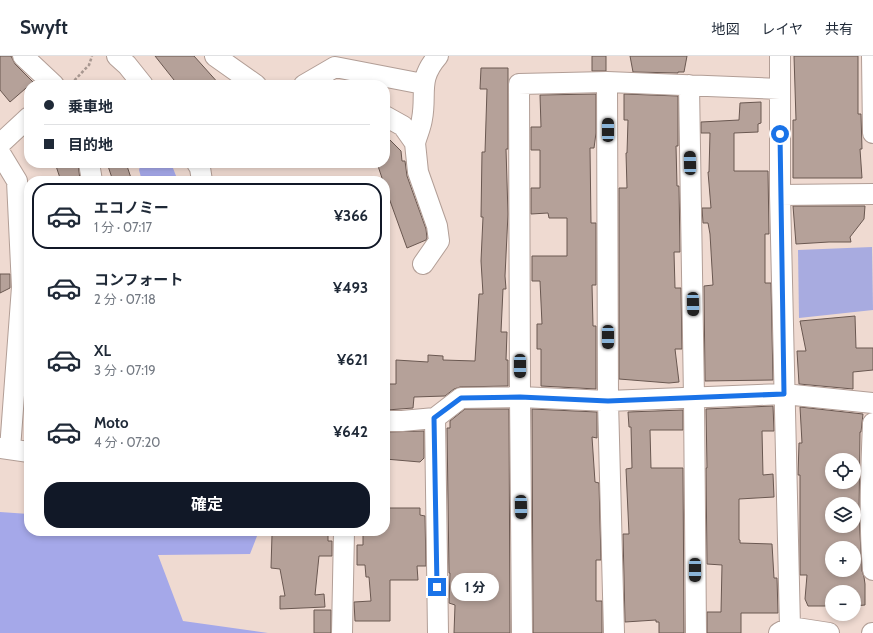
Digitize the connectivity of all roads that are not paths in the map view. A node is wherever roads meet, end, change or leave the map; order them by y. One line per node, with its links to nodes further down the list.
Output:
1 (23, 56): 7 (street)
2 (117, 56): 8 (street)
3 (438, 56): 12 (street)
4 (780, 56): 14 (street)
5 (872, 56): 17 (street)
6 (219, 57): 9 (street)
7 (49, 80)
8 (139, 80)
9 (249, 80)
10 (313, 80): 12 (street)
11 (607, 82): 13 (street); 25 (street); 27 (street)
12 (423, 84): 18 (street)
13 (689, 85): 14 (street); 26 (street)
14 (780, 89): 22 (street)
15 (390, 119): 18 (street)
16 (24, 122): 19 (street)
17 (873, 133)
18 (415, 143): 23 (street)
19 (0, 144)
20 (0, 153): 32 (street)
21 (873, 194): 22 (street)
22 (780, 195): 24 (street)
23 (423, 264)
24 (784, 394): 26 (street); 28 (street); 36 (street)
25 (520, 397): 27 (street); 29 (street); 39 (street)
26 (694, 398): 27 (street); 41 (street)
27 (608, 401): 40 (street)
28 (873, 403)
29 (434, 418): 30 (street); 38 (street)
30 (390, 421)
31 (873, 423): 33 (street)
32 (13, 450)
33 (872, 479): 35 (street)
34 (344, 536): 37 (street)
35 (873, 559)
36 (784, 630): 42 (street)
37 (342, 633)
38 (438, 633)
39 (522, 633)
40 (614, 633)
41 (696, 633)
42 (829, 633)

